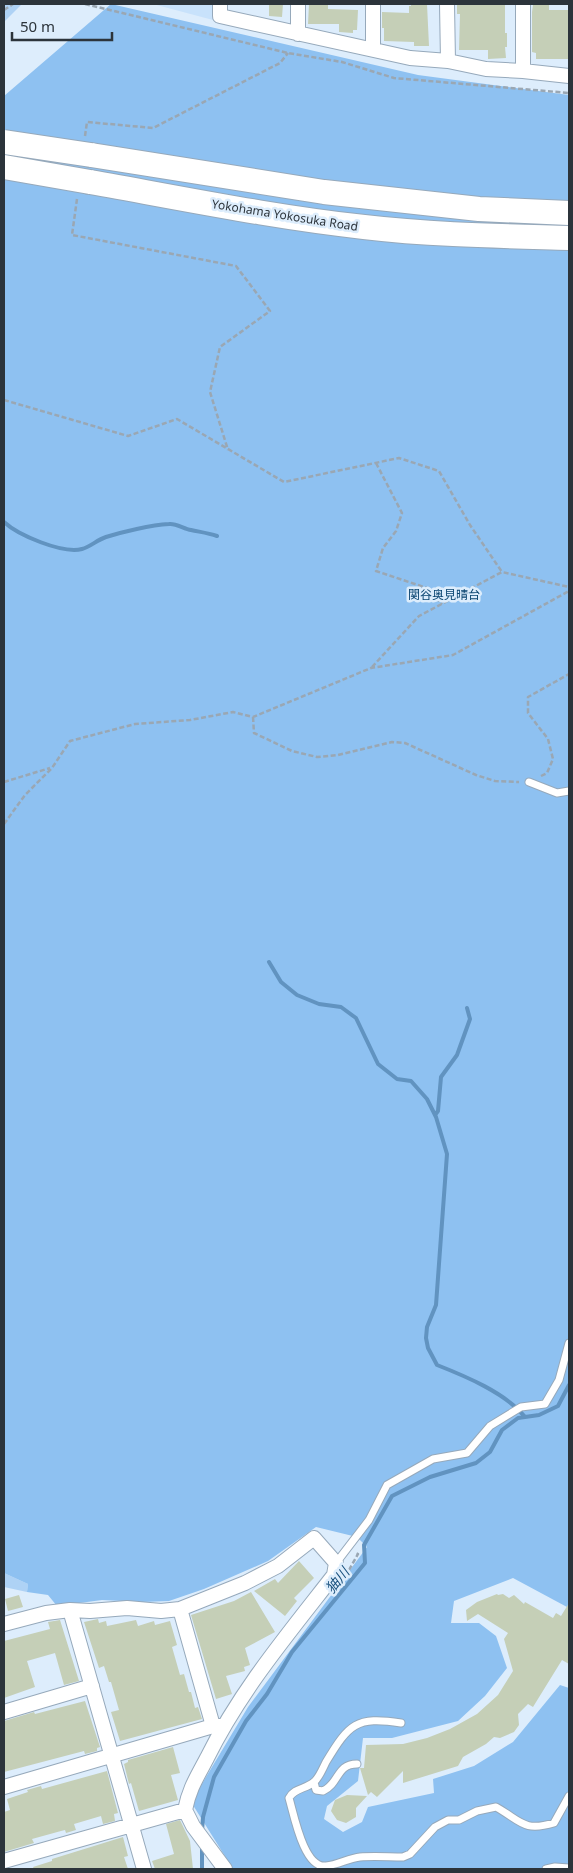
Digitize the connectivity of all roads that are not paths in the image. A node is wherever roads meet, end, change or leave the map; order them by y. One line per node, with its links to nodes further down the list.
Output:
1 (220, 4): 6 (street)
2 (298, 4): 6 (street)
3 (373, 4): 7 (street)
4 (447, 4): 8 (street)
5 (523, 4): 9 (street)
6 (298, 34): 7 (street)
7 (373, 49): 8 (street)
8 (448, 61): 9 (street)
9 (523, 70): 10 (street)
10 (569, 76)
11 (4, 142): 13 (highway, bridge)
12 (4, 167): 14 (highway, Yokohama Yokosuka Road, bridge)
13 (569, 213)
14 (569, 238)
15 (529, 782): 16 (lane)
16 (569, 791)
17 (569, 1343): 18 (lane)
18 (336, 1563): 19 (street); 25 (street)
19 (180, 1609): 20 (street); 25 (street)
20 (70, 1610): 21 (street); 22 (street)
21 (4, 1624)
22 (92, 1686): 23 (street); 26 (street)
23 (4, 1712)
24 (401, 1723): 28 (lane)
25 (218, 1726): 26 (street); 31 (street)
26 (111, 1755): 29 (street); 32 (street)
27 (357, 1764): 28 (lane)
28 (314, 1782): 30 (lane)
29 (4, 1787)
30 (569, 1796)
31 (185, 1810): 32 (street); 36 (street)
32 (132, 1824): 33 (street); 35 (street)
33 (4, 1861)
34 (569, 1868): 37 (lane)
35 (144, 1869)
36 (225, 1869)
37 (546, 1869)

